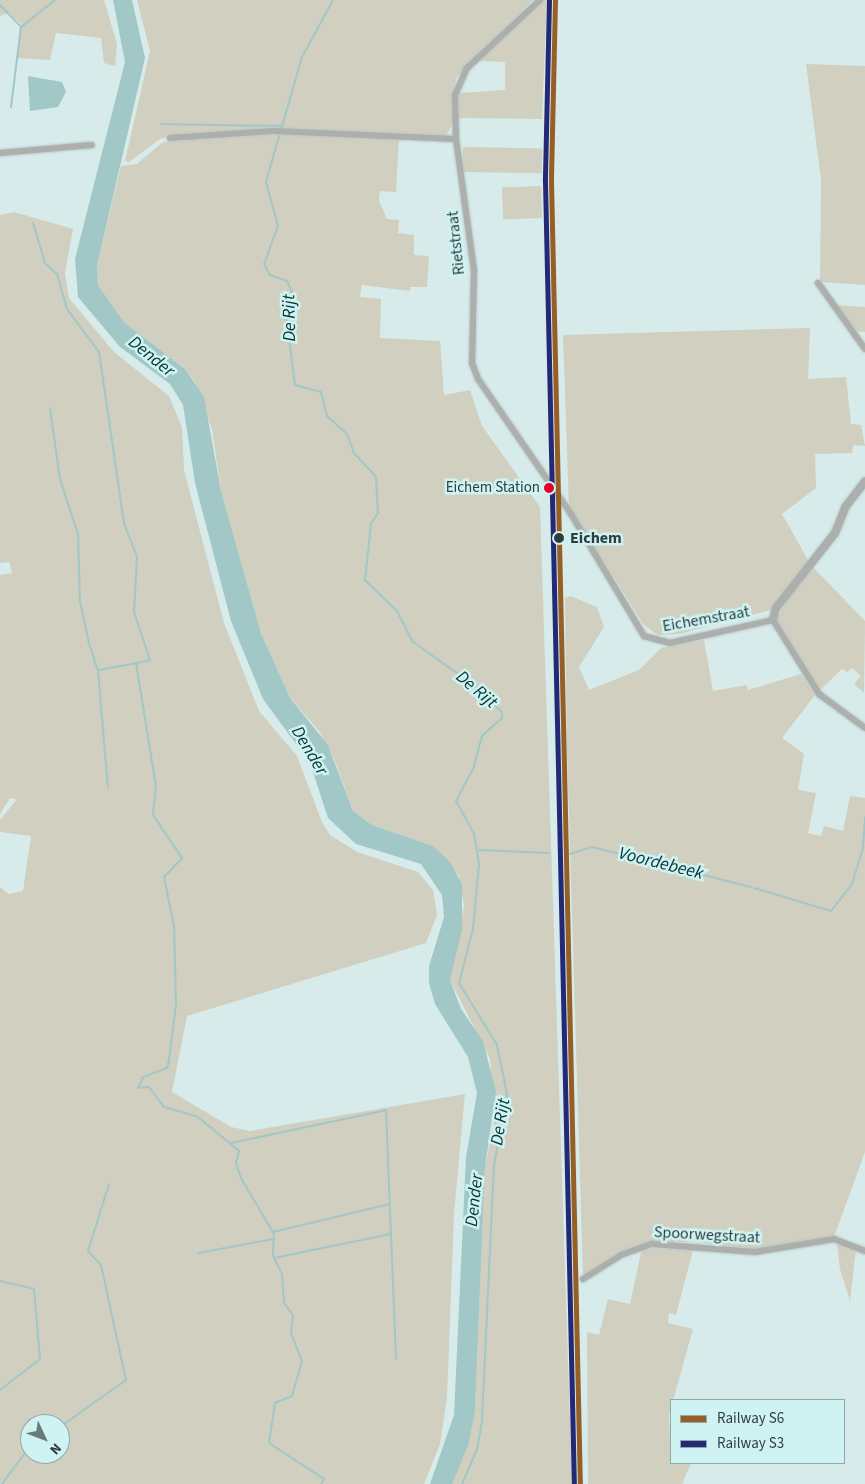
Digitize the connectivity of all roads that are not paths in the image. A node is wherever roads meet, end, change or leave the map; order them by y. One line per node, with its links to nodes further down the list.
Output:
1 (540, 0): 3 (street, Rietstraat)
2 (170, 138): 3 (street)
3 (456, 138): 9 (street, Rietstraat)
4 (92, 145): 5 (street)
5 (0, 153)
6 (818, 283): 7 (street)
7 (865, 349)
8 (865, 482): 10 (street, Eichemstraat)
9 (556, 492): 10 (street, Eichemstraat)
10 (774, 620): 11 (street)
11 (865, 728)
12 (865, 1251): 13 (street, Spoorwegstraat)
13 (583, 1280)

